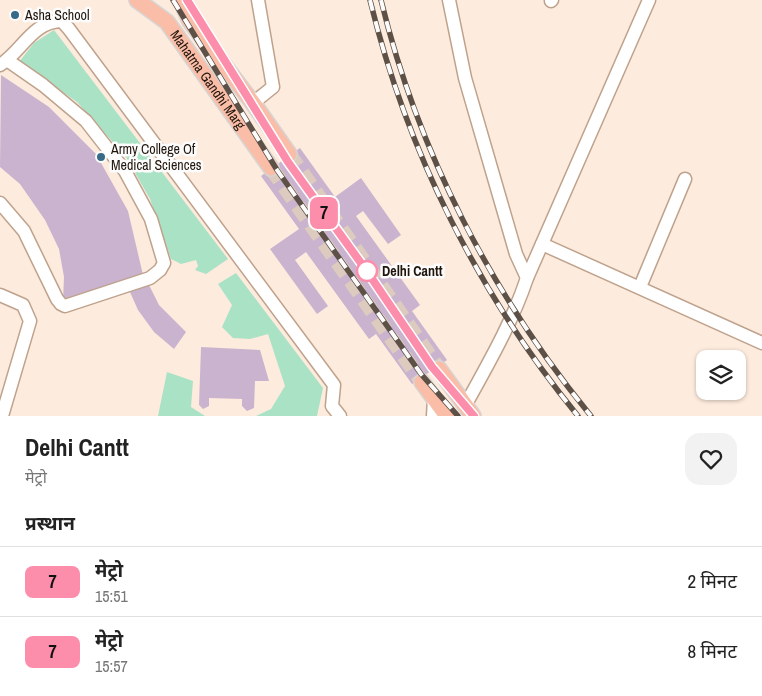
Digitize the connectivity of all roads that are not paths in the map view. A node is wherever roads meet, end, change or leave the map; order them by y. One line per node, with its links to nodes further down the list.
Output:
1 (137, 0): 9 (main road, Mahatma Gandhi Marg)
2 (153, 0): 9 (main road)
3 (175, 0): 8 (main road)
4 (181, 0): 8 (main road, Mahatma Gandhi Marg)
5 (258, 0): 11 (street)
6 (448, 0): 17 (street)
7 (649, 0): 16 (street)
8 (190, 21): 11 (main road, Mahatma Gandhi Marg)
9 (167, 22): 13 (main road, Mahatma Gandhi Marg)
10 (4, 63): 15 (street); 25 (street)
11 (253, 103): 12 (main road, Mahatma Gandhi Marg)
12 (289, 154)
13 (271, 168)
14 (685, 179): 18 (street)
15 (0, 203)
16 (542, 244): 17 (street); 18 (street)
17 (527, 278): 24 (street)
18 (640, 288): 20 (street)
19 (0, 295): 26 (street)
20 (762, 343)
21 (439, 369): 24 (main road)
22 (422, 382): 23 (main road)
23 (434, 399): 27 (street); 28 (main road)
24 (469, 411)
25 (332, 413)
26 (2, 416)
27 (433, 416)
28 (446, 416)

